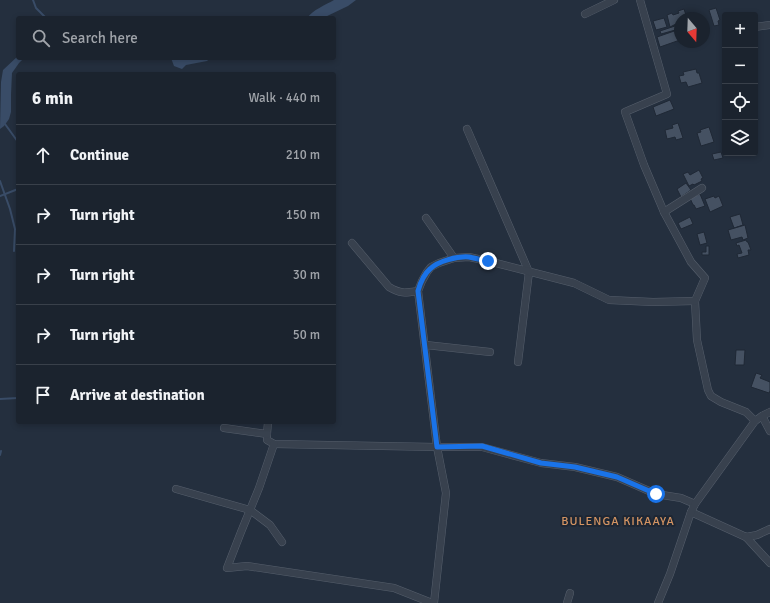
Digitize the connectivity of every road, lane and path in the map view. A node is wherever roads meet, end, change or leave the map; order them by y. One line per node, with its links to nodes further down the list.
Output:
1 (614, 0): 3 (street)
2 (640, 0): 9 (street)
3 (601, 3): 4 (street)
4 (585, 14)
5 (770, 25): 6 (street)
6 (758, 27)
7 (467, 129): 13 (street)
8 (702, 188): 9 (street)
9 (664, 212): 15 (street)
10 (426, 218): 12 (street)
11 (352, 243): 14 (street)
12 (454, 258): 13 (street); 14 (street)
13 (529, 272): 15 (street); 18 (street)
14 (418, 291): 16 (street)
15 (695, 301): 21 (street)
16 (426, 345): 17 (street); 27 (street)
17 (490, 352)
18 (518, 362)
19 (770, 412): 20 (street)
20 (762, 416): 21 (street); 24 (street)
21 (755, 421): 29 (street)
22 (268, 424): 25 (street)
23 (224, 428): 25 (street)
24 (770, 431)
25 (266, 434): 26 (street)
26 (274, 444): 27 (street); 30 (street)
27 (437, 447): 29 (street); 38 (street)
28 (176, 489): 30 (street)
29 (695, 504): 31 (street)
30 (250, 510): 34 (street); 38 (street)
31 (691, 512): 33 (street); 37 (street)
32 (770, 529): 33 (street)
33 (746, 537): 35 (street)
34 (282, 542)
35 (770, 563)
36 (570, 592): 39 (street)
37 (660, 602)
38 (433, 603)
39 (567, 603)

